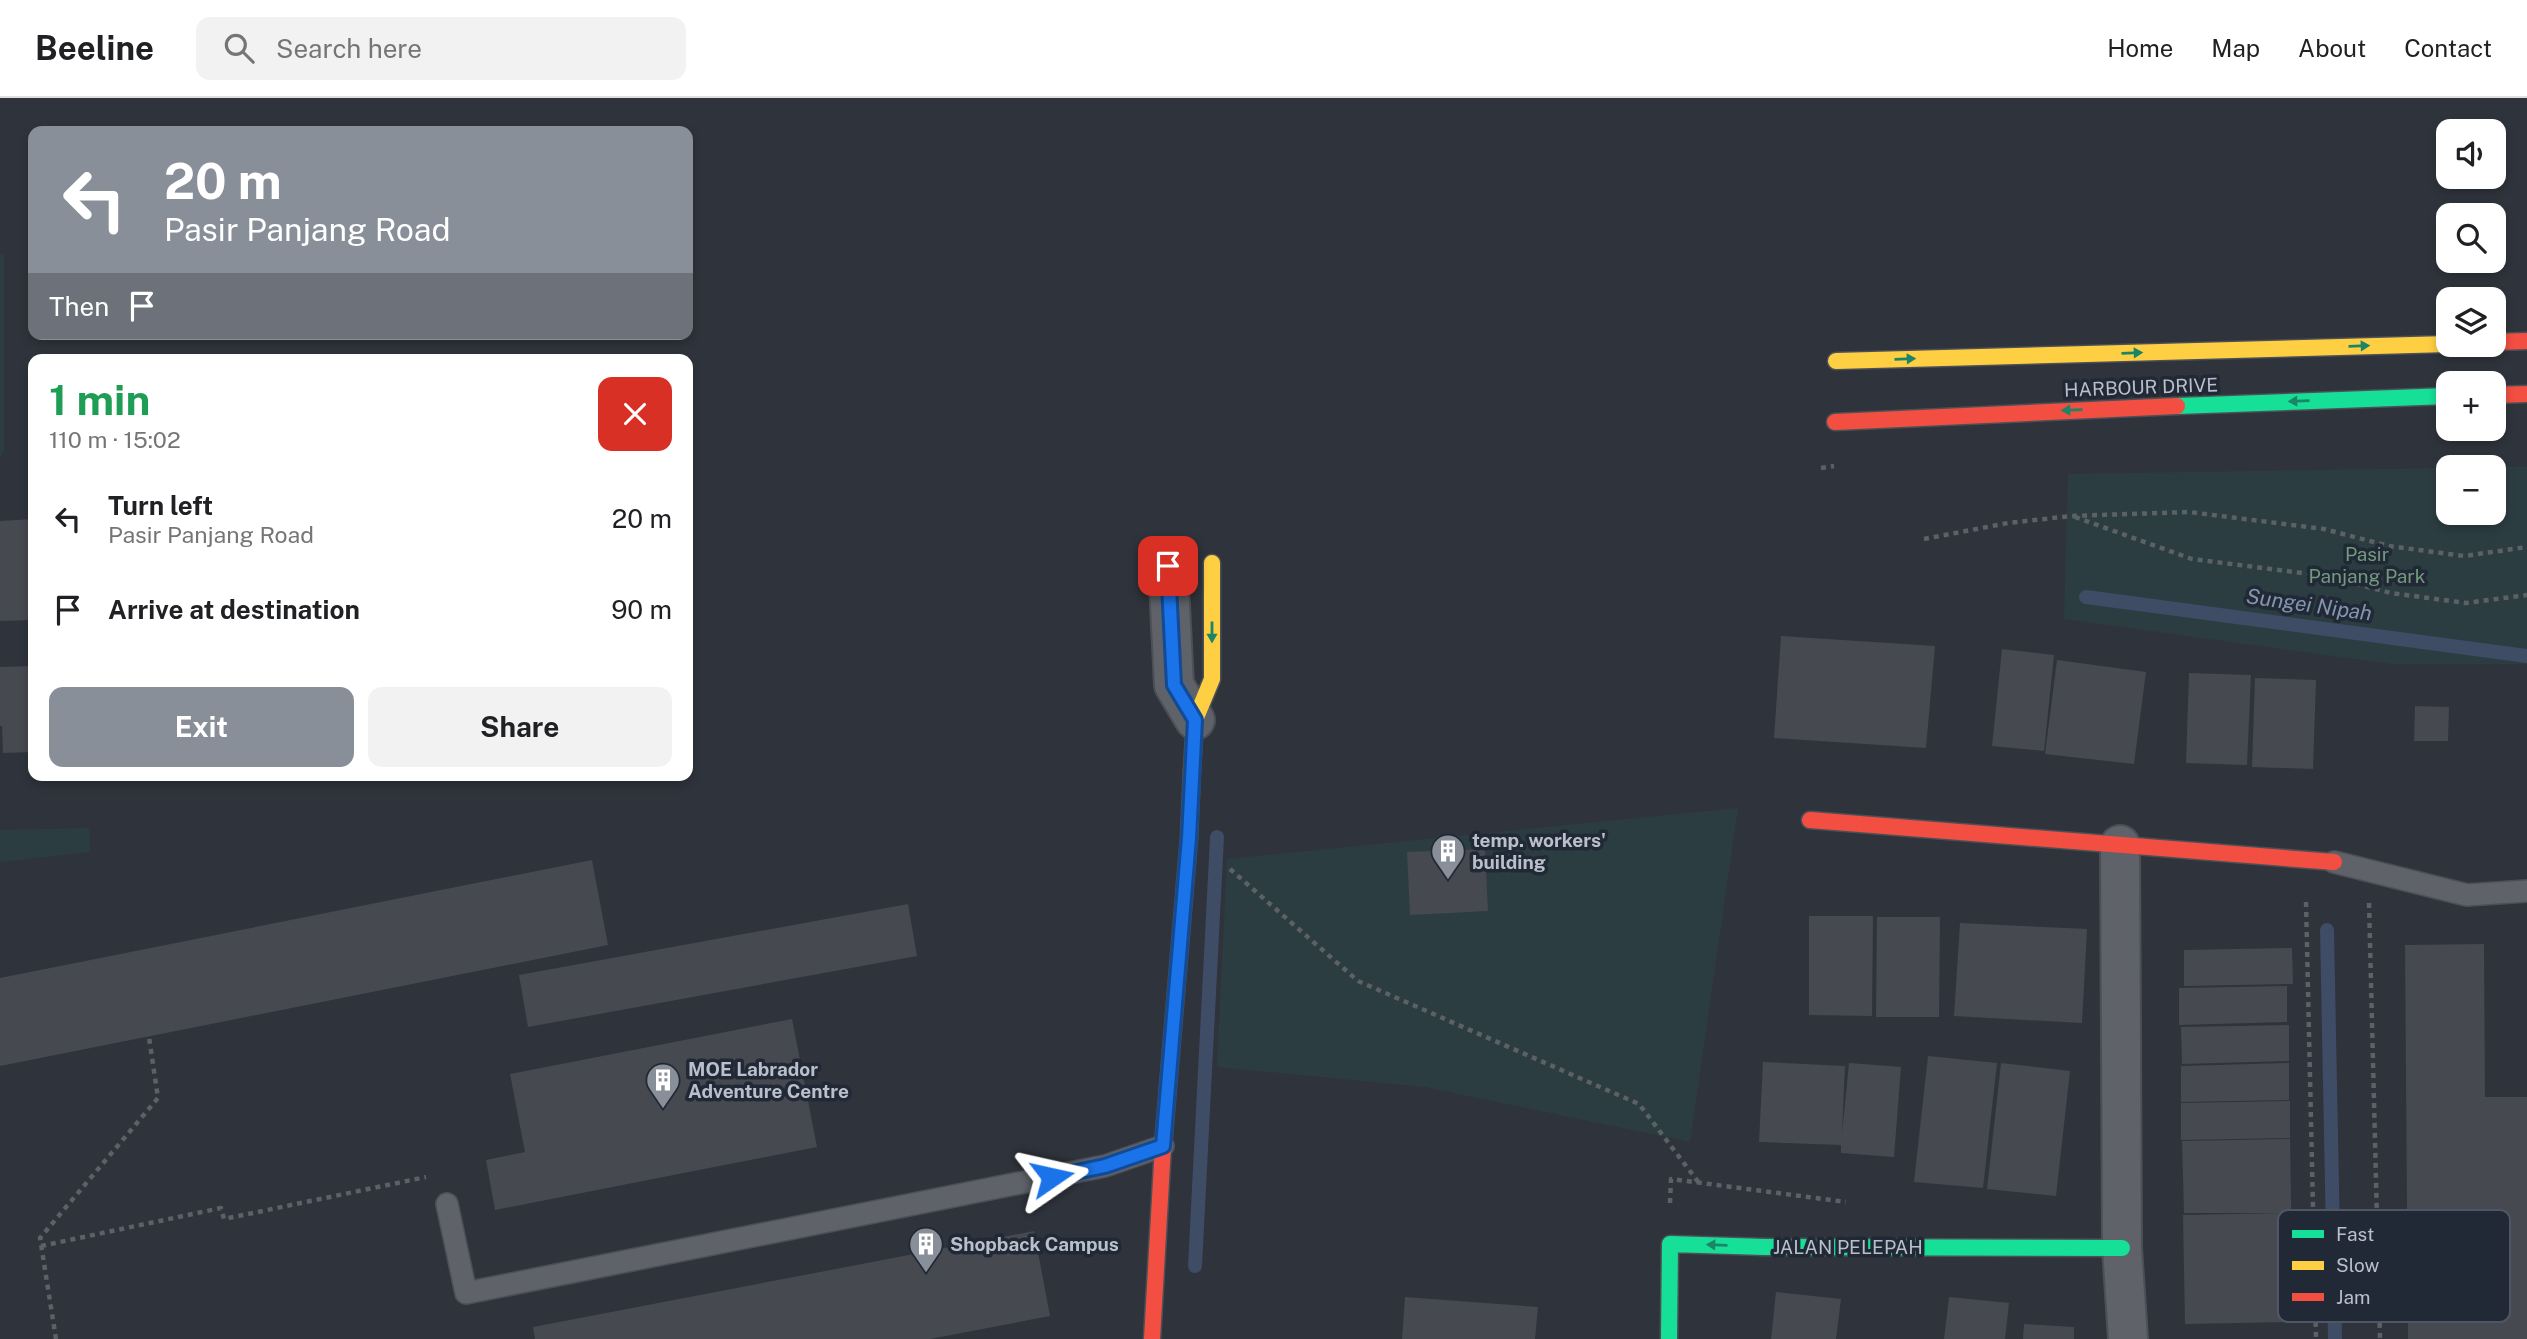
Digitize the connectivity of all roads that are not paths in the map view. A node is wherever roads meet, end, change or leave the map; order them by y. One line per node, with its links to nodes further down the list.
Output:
1 (2527, 341): 2 (street)
2 (2506, 342)
3 (2436, 344): 4 (street, HARBOUR DRIVE, one-way to 3)
4 (1836, 361)
5 (2527, 394): 6 (street)
6 (2506, 395)
7 (2436, 396): 8 (street, HARBOUR DRIVE, one-way to 8)
8 (1835, 422)
9 (1212, 563): 11 (street, one-way to 11)
10 (1168, 566): 11 (street)
11 (1195, 720): 16 (street)
12 (1810, 820): 13 (street)
13 (2120, 845): 14 (street); 18 (street)
14 (2334, 862): 15 (lane)
15 (2527, 891)
16 (1163, 1146): 17 (lane); 19 (street)
17 (447, 1203)
18 (2122, 1248): 20 (street, JALAN PELEPAH, one-way to 20); 21 (street)
19 (1152, 1339)
20 (1670, 1339)
21 (2128, 1339)

